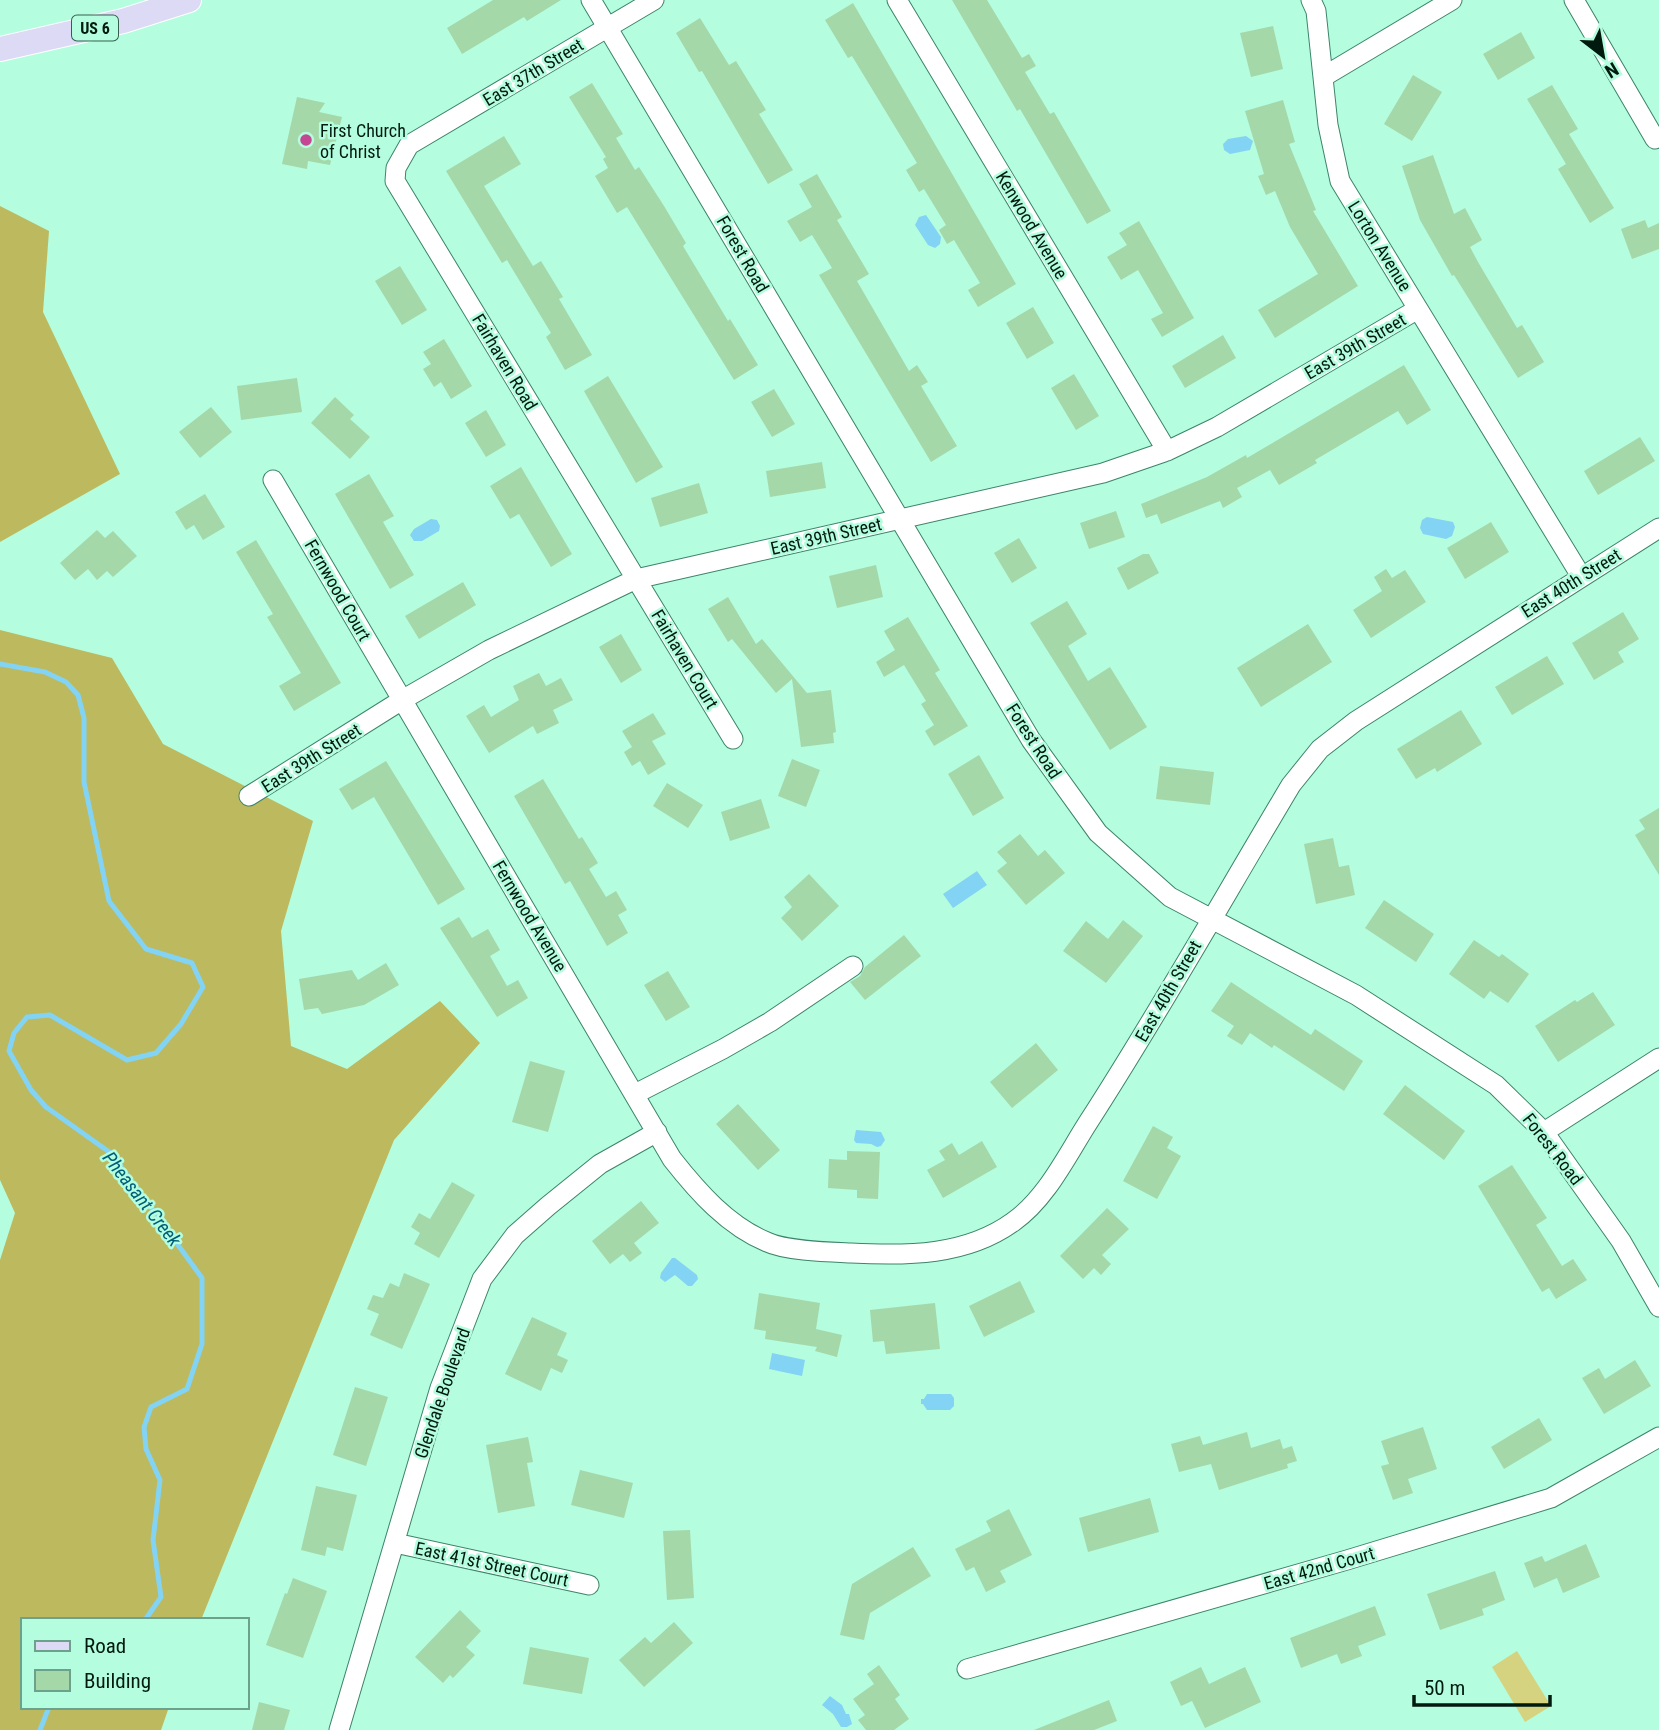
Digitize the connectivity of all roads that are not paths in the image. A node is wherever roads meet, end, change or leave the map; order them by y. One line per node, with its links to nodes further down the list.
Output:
1 (189, 0): 9 (main road, US 6)
2 (591, 0): 8 (street, Forest Road)
3 (653, 0): 8 (street, East 37th Street)
4 (897, 0): 14 (street, Kenwood Avenue)
5 (1311, 0): 10 (street, Lorton Avenue)
6 (1452, 0): 10 (street)
7 (1574, 0): 11 (street)
8 (608, 27): 12 (street, East 37th Street); 16 (street, Forest Road)
9 (0, 49)
10 (1323, 77): 13 (street, Lorton Avenue)
11 (1655, 138)
12 (412, 144): 19 (street, Fairhaven Road)
13 (1418, 309): 14 (street, East 39th Street); 18 (street, Lorton Avenue)
14 (1167, 451): 16 (street, East 39th Street)
15 (273, 480): 20 (street, Fernwood Court)
16 (899, 519): 19 (street, East 39th Street); 23 (street, Forest Road)
17 (1659, 528): 18 (street, East 40th Street)
18 (1581, 576): 23 (street, East 40th Street)
19 (636, 579): 20 (street, East 39th Street); 21 (street, Fairhaven Court)
20 (402, 700): 22 (street, East 39th Street); 26 (street, Fernwood Avenue)
21 (733, 739)
22 (249, 796)
23 (1211, 919): 27 (street, East 40th Street); 28 (street, Forest Road)
24 (853, 966): 26 (street)
25 (1659, 1058): 28 (street)
26 (635, 1094): 27 (street, Fernwood Avenue)
27 (657, 1132): 31 (street, Glendale Boulevard)
28 (1544, 1132): 29 (street, Forest Road)
29 (1659, 1307)
30 (1659, 1437): 33 (street, East 42nd Court)
31 (394, 1543): 32 (street, East 41st Street Court); 34 (street, Glendale Boulevard)
32 (589, 1585)
33 (967, 1669)
34 (339, 1730)

